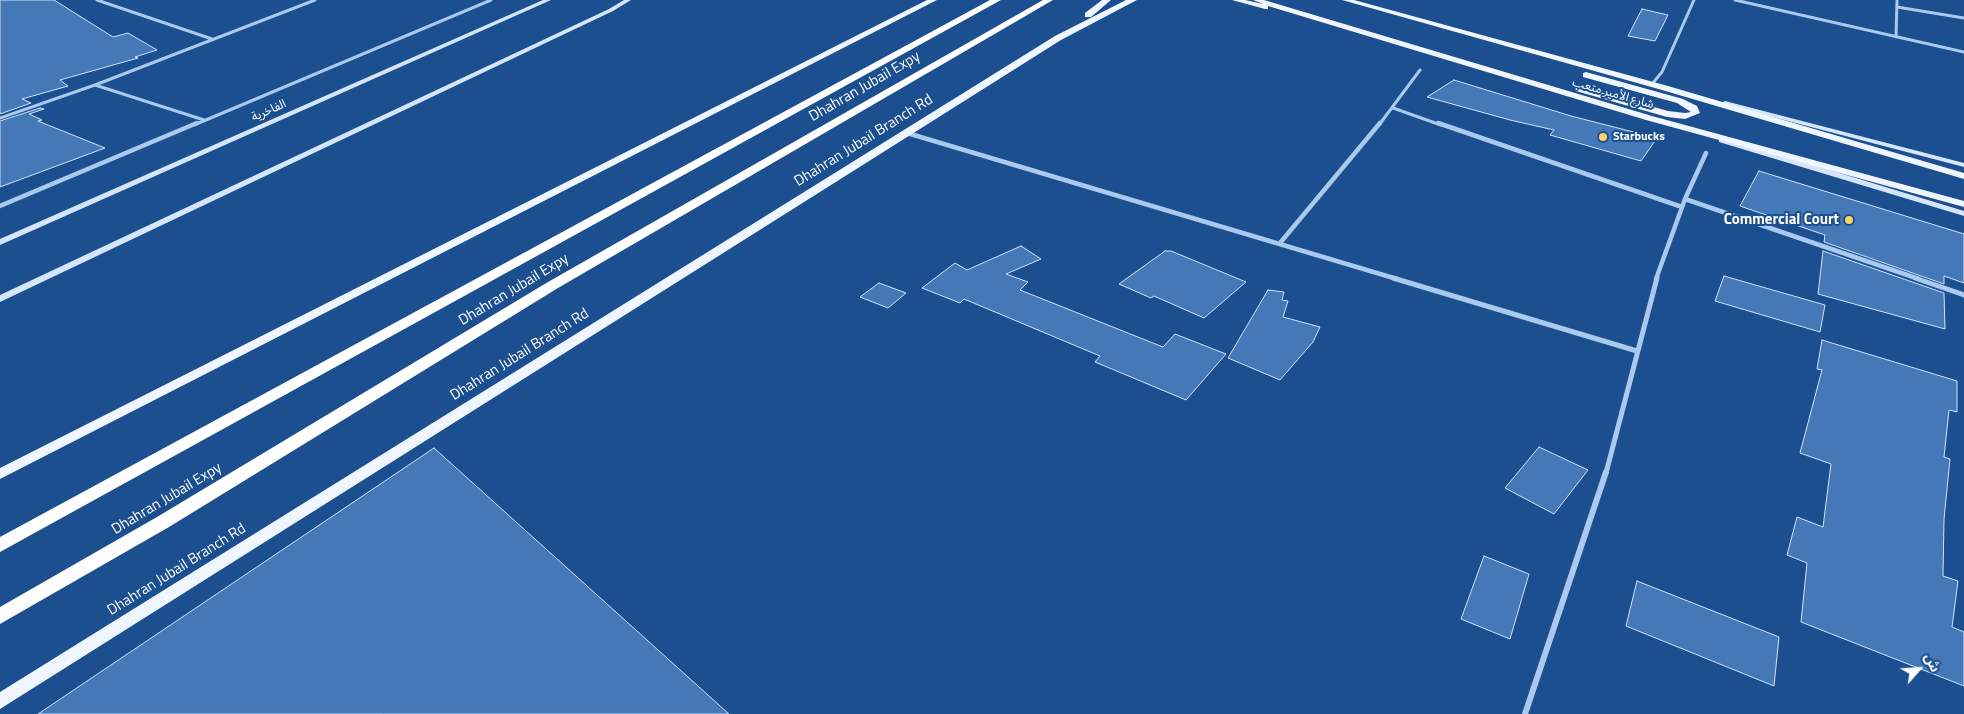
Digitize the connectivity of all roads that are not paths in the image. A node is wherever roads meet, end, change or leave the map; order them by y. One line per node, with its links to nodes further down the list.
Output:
1 (97, 0): 21 (street)
2 (315, 0): 21 (street)
3 (491, 0): 33 (street)
4 (548, 0): 43 (street, الفاخرية)
5 (628, 0): 46 (street)
6 (933, 0): 48 (main road)
7 (997, 0): 49 (highway, Dhahran Jubail Expy)
8 (1049, 0): 50 (highway, Dhahran Jubail Expy)
9 (1107, 0): 22 (main road)
10 (1133, 0): 22 (main road)
11 (1236, 0): 19 (main road)
12 (1257, 0): 19 (main road, شارع الأمير متعب)
13 (1348, 0): 23 (main road, شارع الأمير متعب)
14 (1694, 0): 27 (street)
15 (1735, 0): 20 (street)
16 (1897, 0): 17 (street)
17 (1897, 7): 18 (street); 20 (street)
18 (1964, 18)
19 (1326, 22): 25 (main road, شارع الأمير متعب)
20 (1896, 37): 24 (street)
21 (212, 38): 28 (street)
22 (1058, 38): 34 (main road, Dhahran Jubail Branch Rd)
23 (1489, 39): 25 (main road); 27 (main road, شارع الأمير متعب)
24 (1964, 52)
25 (1448, 58): 32 (main road, شارع الأمير متعب)
26 (1420, 70): 30 (street)
27 (1652, 84): 29 (main road, شارع الأمير متعب)
28 (95, 85): 31 (street); 33 (street)
29 (1665, 88): 36 (street); 37 (main road, شارع الأمير متعب)
30 (1393, 108): 41 (street); 44 (street)
31 (0, 118)
32 (1649, 118): 39 (main road, شارع الأمير متعب); 42 (street)
33 (205, 120): 40 (street)
34 (907, 133): 44 (street); 51 (main road, Dhahran Jubail Branch Rd)
35 (1706, 153): 38 (street)
36 (1964, 165)
37 (1964, 176)
38 (1685, 199): 41 (street); 45 (street)
39 (1964, 204)
40 (0, 206)
41 (1682, 207): 47 (street)
42 (1964, 214)
43 (0, 242)
44 (1280, 244): 47 (street)
45 (1964, 295)
46 (0, 299)
47 (1637, 351): 52 (street)
48 (0, 474)
49 (0, 545)
50 (0, 616)
51 (0, 701)
52 (1525, 714)

